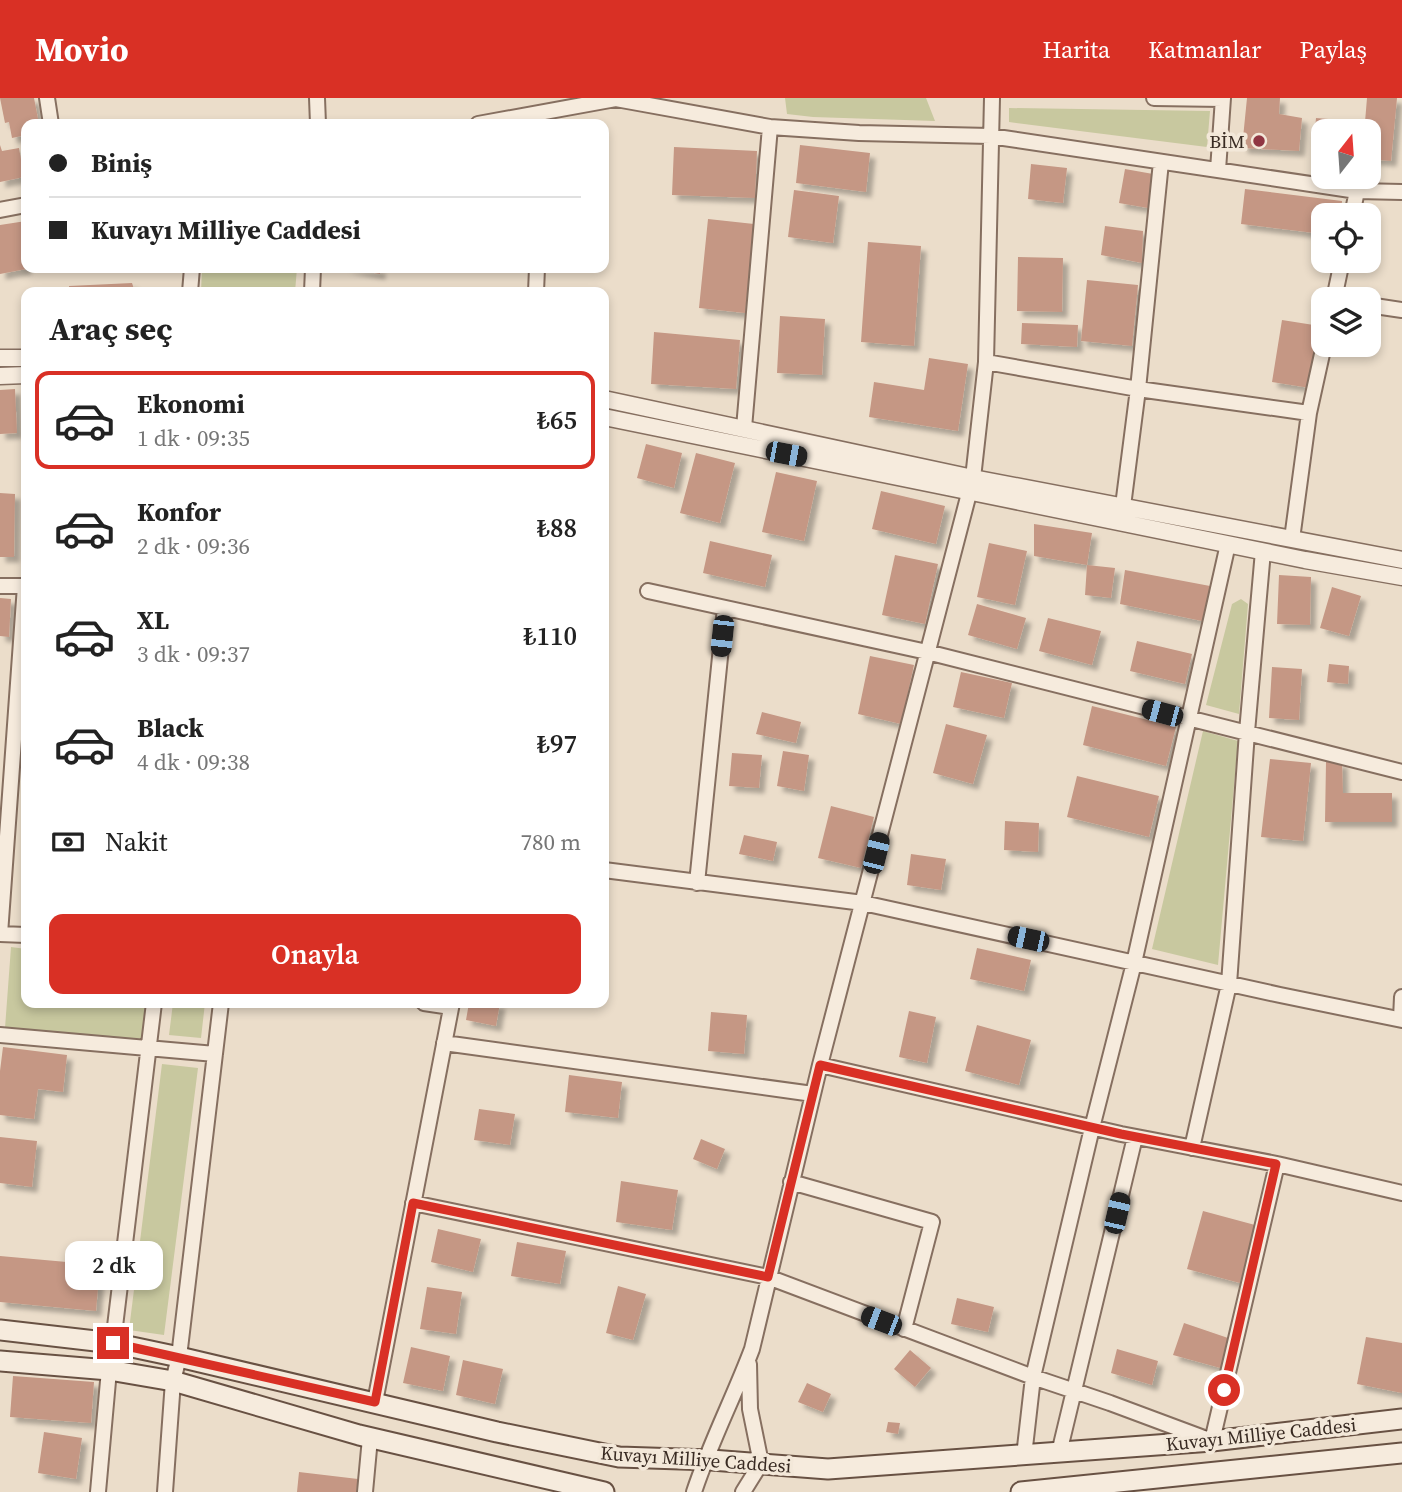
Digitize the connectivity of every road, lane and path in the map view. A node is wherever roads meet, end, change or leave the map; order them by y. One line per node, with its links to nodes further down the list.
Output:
1 (47, 98): 7 (street)
2 (317, 98): 8 (street)
3 (992, 98): 11 (street)
4 (1154, 98): 5 (street)
5 (1223, 98): 13 (street)
6 (618, 99): 9 (street); 10 (street)
7 (50, 119)
8 (318, 119)
9 (540, 119)
10 (770, 127): 11 (street); 31 (street)
11 (990, 136): 12 (street); 24 (street)
12 (1161, 162): 13 (street); 27 (street)
13 (1218, 170): 14 (street)
14 (1357, 191): 15 (street); 16 (street)
15 (1402, 192)
16 (1354, 203)
17 (21, 206): 18 (street)
18 (0, 210)
19 (1381, 307): 20 (street)
20 (1402, 310)
21 (1321, 357): 29 (street)
22 (0, 358): 23 (street)
23 (21, 358)
24 (986, 362): 27 (street); 32 (street)
25 (21, 375): 26 (street)
26 (0, 376)
27 (1138, 389): 29 (street); 33 (street)
28 (609, 400): 31 (street)
29 (1309, 414): 34 (street)
30 (609, 418): 32 (street)
31 (744, 428): 32 (street)
32 (971, 485): 33 (street); 35 (street); 44 (street)
33 (1123, 506): 34 (street)
34 (1292, 539): 37 (street)
35 (1228, 544): 36 (street); 45 (street)
36 (1263, 551): 38 (street); 46 (street)
37 (1402, 561)
38 (1402, 577)
39 (0, 586): 40 (street)
40 (21, 586)
41 (648, 591): 42 (street)
42 (725, 608): 44 (street); 49 (street)
43 (21, 642): 51 (street)
44 (927, 652): 45 (street); 50 (street)
45 (1188, 719): 46 (street); 52 (street)
46 (1247, 732): 47 (street); 53 (street)
47 (1402, 772)
48 (609, 871): 49 (street)
49 (697, 883): 50 (street)
50 (863, 903): 52 (street); 63 (street)
51 (21, 935)
52 (1133, 963): 53 (street); 65 (street)
53 (1228, 984): 58 (street); 67 (street)
54 (1402, 996): 58 (street)
55 (153, 1008): 61 (street)
56 (220, 1008): 62 (street)
57 (451, 1008): 60 (street)
58 (1401, 1019)
59 (0, 1035): 61 (street)
60 (444, 1043): 64 (street); 71 (street)
61 (148, 1050): 62 (street); 75 (street)
62 (215, 1054): 77 (street)
63 (820, 1065): 64 (street); 65 (street)
64 (813, 1094): 69 (street)
65 (1092, 1128): 66 (street); 80 (street)
66 (1135, 1137): 67 (street); 82 (street)
67 (1192, 1148): 68 (street)
68 (1276, 1164): 70 (street); 86 (street)
69 (791, 1182): 72 (street); 73 (street)
70 (1402, 1193)
71 (413, 1203): 72 (street); 83 (street)
72 (768, 1277): 73 (street); 76 (street)
73 (904, 1329): 80 (street)
74 (0, 1330): 75 (main road, Kuvayı Milliye Caddesi)
75 (113, 1343): 77 (main road, Kuvayı Milliye Caddesi)
76 (749, 1355): 90 (street); 91 (street)
77 (179, 1357): 81 (street); 83 (main road, Kuvayı Milliye Caddesi)
78 (0, 1361): 79 (main road, Kuvayı Milliye Caddesi)
79 (109, 1370): 81 (main road, Kuvayı Milliye Caddesi); 93 (street)
80 (1033, 1377): 82 (street); 89 (street)
81 (173, 1381): 85 (main road, Kuvayı Milliye Caddesi); 94 (street)
82 (1074, 1391): 86 (street); 87 (street)
83 (375, 1402): 90 (main road, Kuvayı Milliye Caddesi)
84 (1402, 1419): 86 (main road, Kuvayı Milliye Caddesi)
85 (370, 1438): 92 (main road, Kuvayı Milliye Caddesi); 95 (street)
86 (1212, 1441): 87 (main road, Kuvayı Milliye Caddesi)
87 (1059, 1453): 89 (main road, Kuvayı Milliye Caddesi)
88 (1402, 1453): 98 (main road, Kuvayı Milliye Caddesi)
89 (1024, 1456): 91 (main road, Kuvayı Milliye Caddesi)
90 (704, 1459): 91 (main road, Kuvayı Milliye Caddesi); 96 (street)
91 (761, 1463): 97 (street)
92 (593, 1491)
93 (98, 1492)
94 (165, 1492)
95 (365, 1492)
96 (694, 1492)
97 (743, 1492)
98 (1023, 1492)

